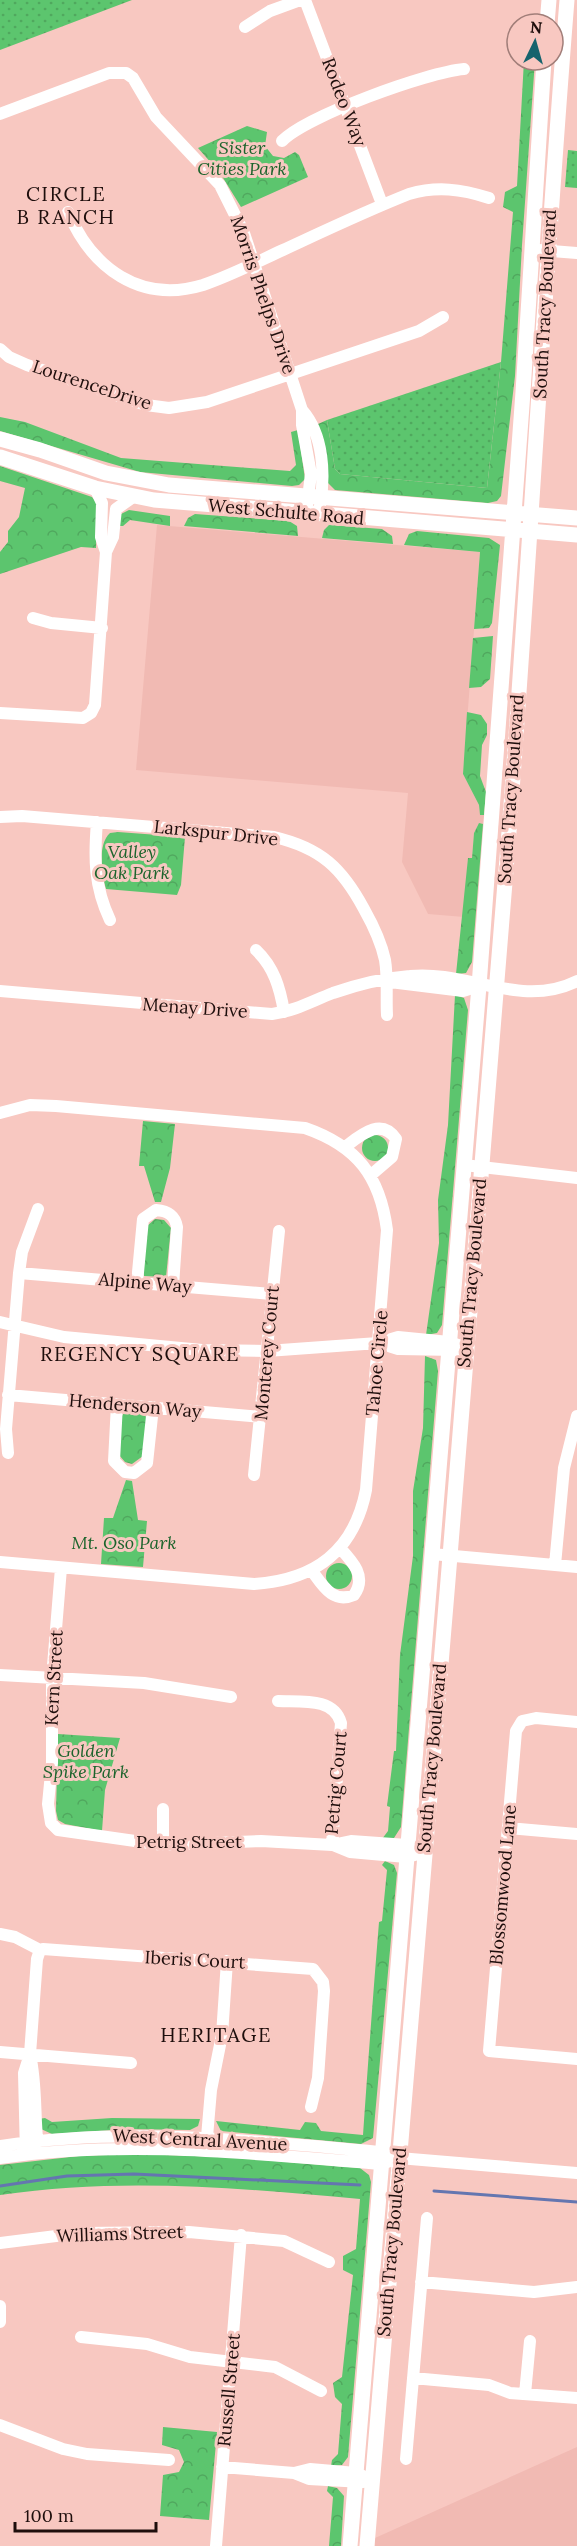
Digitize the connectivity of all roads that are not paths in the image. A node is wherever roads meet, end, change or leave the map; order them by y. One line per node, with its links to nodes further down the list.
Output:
1 (300, 0): 4 (street)
2 (305, 0): 7 (street, Rodeo Way)
3 (567, 0): 14 (main road, South Tracy Boulevard)
4 (246, 27)
5 (464, 69): 7 (street)
6 (543, 72): 13 (main road, South Tracy Boulevard)
7 (346, 107): 9 (street); 11 (street, Rodeo Way)
8 (0, 114): 16 (street, Morris Phelps Drive)
9 (282, 141)
10 (489, 198): 11 (street)
11 (382, 204): 16 (street)
12 (68, 212): 16 (street)
13 (531, 249): 14 (street); 25 (main road, South Tracy Boulevard)
14 (548, 250): 15 (street); 27 (main road, South Tracy Boulevard)
15 (577, 253)
16 (255, 263): 19 (street, Morris Phelps Drive)
17 (443, 317): 19 (street, LourenceDrive)
18 (0, 349): 19 (street, LourenceDrive)
19 (291, 374): 24 (street, Morris Phelps Drive)
20 (0, 440): 24 (main road, West Schulte Road)
21 (0, 457): 22 (main road, West Schulte Road)
22 (94, 488): 23 (main road, West Schulte Road); 32 (street)
23 (132, 497): 26 (main road, West Schulte Road); 32 (street)
24 (315, 497): 25 (main road, West Schulte Road); 26 (street, Morris Phelps Drive)
25 (514, 513): 27 (main road, West Schulte Road); 29 (main road, South Tracy Boulevard)
26 (312, 514): 29 (main road, West Schulte Road)
27 (531, 514): 28 (main road, West Schulte Road); 30 (main road, South Tracy Boulevard)
28 (577, 518)
29 (512, 531): 30 (main road, West Schulte Road); 42 (main road, South Tracy Boulevard)
30 (530, 531): 31 (main road, West Schulte Road); 43 (main road, South Tracy Boulevard)
31 (577, 535)
32 (106, 552): 34 (street)
33 (33, 618): 34 (street)
34 (102, 627): 35 (street)
35 (0, 713)
36 (0, 817): 37 (street, Larkspur Drive)
37 (97, 822): 38 (street); 40 (street, Larkspur Drive)
38 (110, 920)
39 (256, 950): 45 (street)
40 (386, 981): 42 (street, Menay Drive); 45 (street, Menay Drive); 46 (street, Larkspur Drive)
41 (577, 981): 43 (street, Menay Drive)
42 (479, 986): 43 (street, Menay Drive); 49 (main road, South Tracy Boulevard)
43 (496, 989): 50 (main road, South Tracy Boulevard)
44 (0, 991): 45 (street, Menay Drive)
45 (284, 1012)
46 (387, 1016)
47 (0, 1113): 48 (street, Tahoe Circle)
48 (345, 1147): 51 (street, Tahoe Circle); 51 (street)
49 (464, 1165): 50 (street); 62 (main road, South Tracy Boulevard)
50 (481, 1166): 52 (street); 63 (main road, South Tracy Boulevard)
51 (371, 1175): 61 (street, Tahoe Circle)
52 (577, 1178)
53 (38, 1209): 55 (street)
54 (279, 1231): 58 (street, Monterey Court)
55 (19, 1273): 56 (street, Alpine Way); 60 (street)
56 (137, 1282): 57 (street, Alpine Way); 57 (street)
57 (173, 1286): 58 (street, Alpine Way)
58 (272, 1294): 64 (street, Monterey Court)
59 (0, 1322): 60 (street)
60 (14, 1326): 64 (street); 65 (street)
61 (378, 1343): 62 (street); 64 (street); 72 (street, Tahoe Circle)
62 (449, 1347): 63 (street); 73 (main road, South Tracy Boulevard)
63 (466, 1348): 74 (main road, South Tracy Boulevard)
64 (267, 1351): 69 (street, Monterey Court)
65 (8, 1395): 66 (street, Henderson Way); 70 (street)
66 (117, 1404): 67 (street, Henderson Way); 67 (street)
67 (153, 1407): 69 (street, Henderson Way)
68 (577, 1416): 76 (street)
69 (261, 1417): 71 (street, Monterey Court)
70 (8, 1453)
71 (254, 1475)
72 (340, 1548): 79 (street, Tahoe Circle); 79 (street)
73 (432, 1554): 74 (street); 91 (main road, South Tracy Boulevard)
74 (449, 1556): 76 (street); 92 (main road, South Tracy Boulevard)
75 (0, 1562): 78 (street, Tahoe Circle)
76 (555, 1565): 77 (street)
77 (577, 1567)
78 (61, 1568): 79 (street, Tahoe Circle); 81 (street, Kern Street)
79 (312, 1571)
80 (0, 1675): 81 (street)
81 (52, 1678): 82 (street); 86 (street, Kern Street)
82 (231, 1697)
83 (278, 1701): 90 (street, Petrig Court)
84 (577, 1722): 87 (street, Blossomwood Lane)
85 (163, 1809): 89 (street)
86 (51, 1823): 89 (street, Petrig Street)
87 (508, 1828): 88 (street); 98 (street, Blossomwood Lane)
88 (577, 1834)
89 (163, 1845): 90 (street, Petrig Street)
90 (332, 1845): 91 (street, Petrig Street)
91 (407, 1851): 92 (street, Petrig Street); 105 (main road, South Tracy Boulevard)
92 (424, 1852): 106 (main road, South Tracy Boulevard)
93 (0, 1934): 94 (street)
94 (40, 1950): 95 (street, Iberis Court); 97 (street)
95 (227, 1961): 100 (street, Iberis Court); 101 (street)
96 (0, 2052): 97 (street)
97 (30, 2054): 99 (street); 103 (street)
98 (577, 2058)
99 (131, 2063)
100 (311, 2107)
101 (207, 2137): 103 (street, West Central Avenue); 105 (street, West Central Avenue)
102 (0, 2146): 103 (street, West Central Avenue)
103 (32, 2147): 104 (street, West Central Avenue); 105 (street, West Central Avenue)
104 (0, 2158)
105 (382, 2158): 106 (street, West Central Avenue); 127 (main road, South Tracy Boulevard)
106 (399, 2158): 107 (street, West Central Avenue); 128 (main road, South Tracy Boulevard)
107 (577, 2173)
108 (426, 2218): 112 (street)
109 (241, 2235): 110 (street, Williams Street); 111 (street, Williams Street); 118 (street, Russell Street)
110 (0, 2243)
111 (330, 2262)
112 (421, 2282): 113 (street); 119 (street)
113 (577, 2287)
114 (0, 2306): 115 (street)
115 (0, 2322)
116 (81, 2337): 118 (street)
117 (530, 2341): 121 (street)
118 (231, 2362): 120 (street); 126 (street, Russell Street)
119 (413, 2378): 121 (street); 124 (street)
120 (321, 2391)
121 (525, 2394): 122 (street)
122 (577, 2398)
123 (0, 2425): 125 (street)
124 (406, 2459)
125 (169, 2460)
126 (222, 2467): 127 (street); 129 (street, Russell Street)
127 (355, 2478): 128 (street); 130 (main road, South Tracy Boulevard)
128 (372, 2480): 131 (main road, South Tracy Boulevard)
129 (216, 2546)
130 (350, 2546)
131 (367, 2546)

